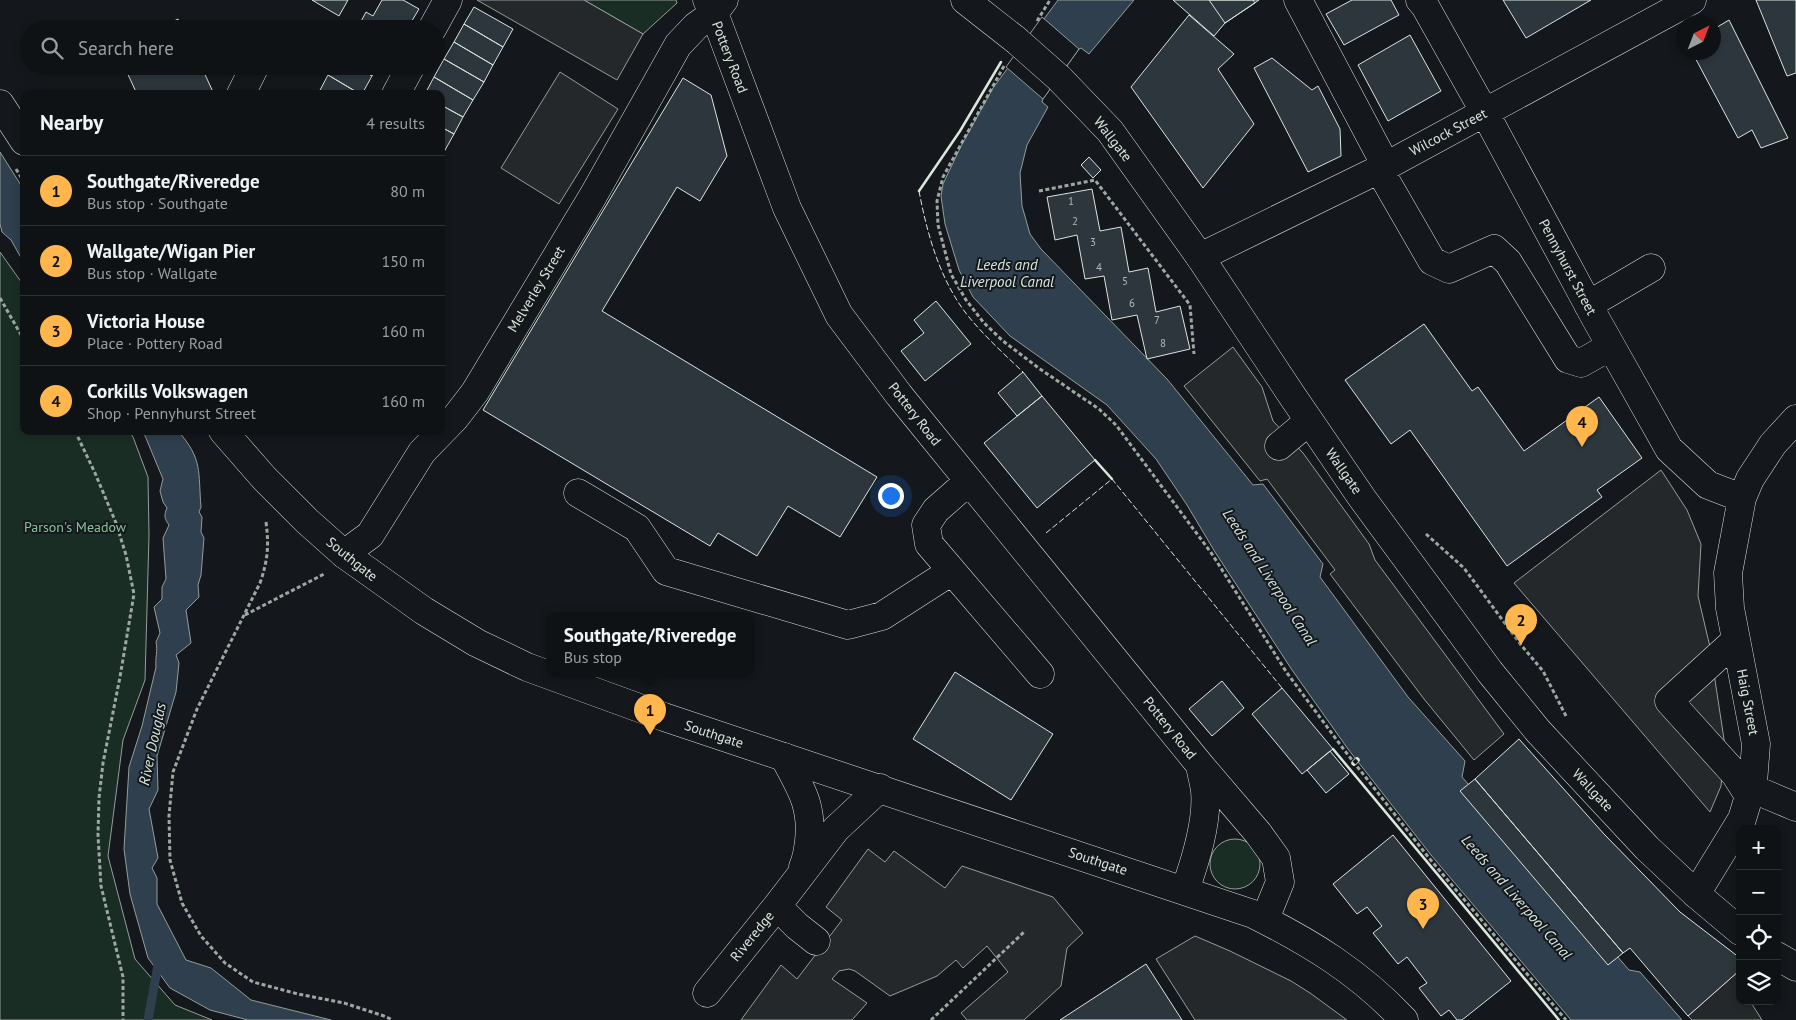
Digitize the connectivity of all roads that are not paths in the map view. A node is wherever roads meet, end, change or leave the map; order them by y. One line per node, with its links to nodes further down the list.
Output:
1 (448, 0): 7 (main road)
2 (965, 0): 16 (main road, Wallgate, bridge)
3 (1298, 0): 15 (main road)
4 (1692, 0): 13 (main road, Wilcock Street)
5 (1423, 3): 13 (main road, Pennyhurst Street)
6 (715, 4): 22 (main road, Melverley Street); 26 (main road, Pottery Road)
7 (437, 20)
8 (250, 75): 10 (main road)
9 (406, 75): 11 (main road)
10 (243, 90)
11 (398, 90)
12 (0, 104): 14 (main road)
13 (1485, 113): 15 (main road, Wilcock Street); 18 (main road, Pennyhurst Street)
14 (20, 135)
15 (1382, 167): 16 (main road, Wilcock Street); 19 (main road)
16 (1200, 257): 21 (main road, Wallgate)
17 (1651, 268): 18 (main road)
18 (1588, 305): 19 (main road, Pennyhurst Street)
19 (1611, 346): 28 (main road, Pennyhurst Street)
20 (1796, 419): 28 (main road, Haig Street)
21 (1309, 421): 25 (main road); 42 (main road, Wallgate)
22 (445, 428)
23 (226, 435): 29 (main road, Southgate)
24 (438, 435): 29 (main road, Melverley Street)
25 (1279, 446)
26 (969, 481): 30 (main road); 36 (main road, Pottery Road)
27 (578, 493): 30 (main road)
28 (1742, 498): 31 (main road, Haig Street)
29 (344, 554): 32 (main road, Southgate)
30 (952, 571): 33 (main road)
31 (1736, 640): 38 (main road, Haig Street); 38 (main road)
32 (546, 674)
33 (1040, 674)
34 (554, 677): 35 (main road, Southgate)
35 (784, 757): 37 (main road, Southgate); 40 (main road, Riveredge)
36 (1200, 764): 41 (main road, Pottery Road); 44 (main road, Pottery Road)
37 (880, 788): 40 (main road, Riveredge); 41 (main road, Southgate)
38 (1750, 792): 39 (main road); 42 (main road, Haig Street)
39 (1796, 807)
40 (797, 880): 43 (main road, Riveredge)
41 (1185, 890): 44 (main road)
42 (1696, 894): 45 (main road, Wallgate)
43 (776, 906): 46 (main road); 49 (main road, Riveredge)
44 (1264, 919): 50 (main road)
45 (1736, 928)
46 (816, 941)
47 (1781, 958): 48 (main road)
48 (1796, 966)
49 (707, 992)
50 (1404, 1020)

